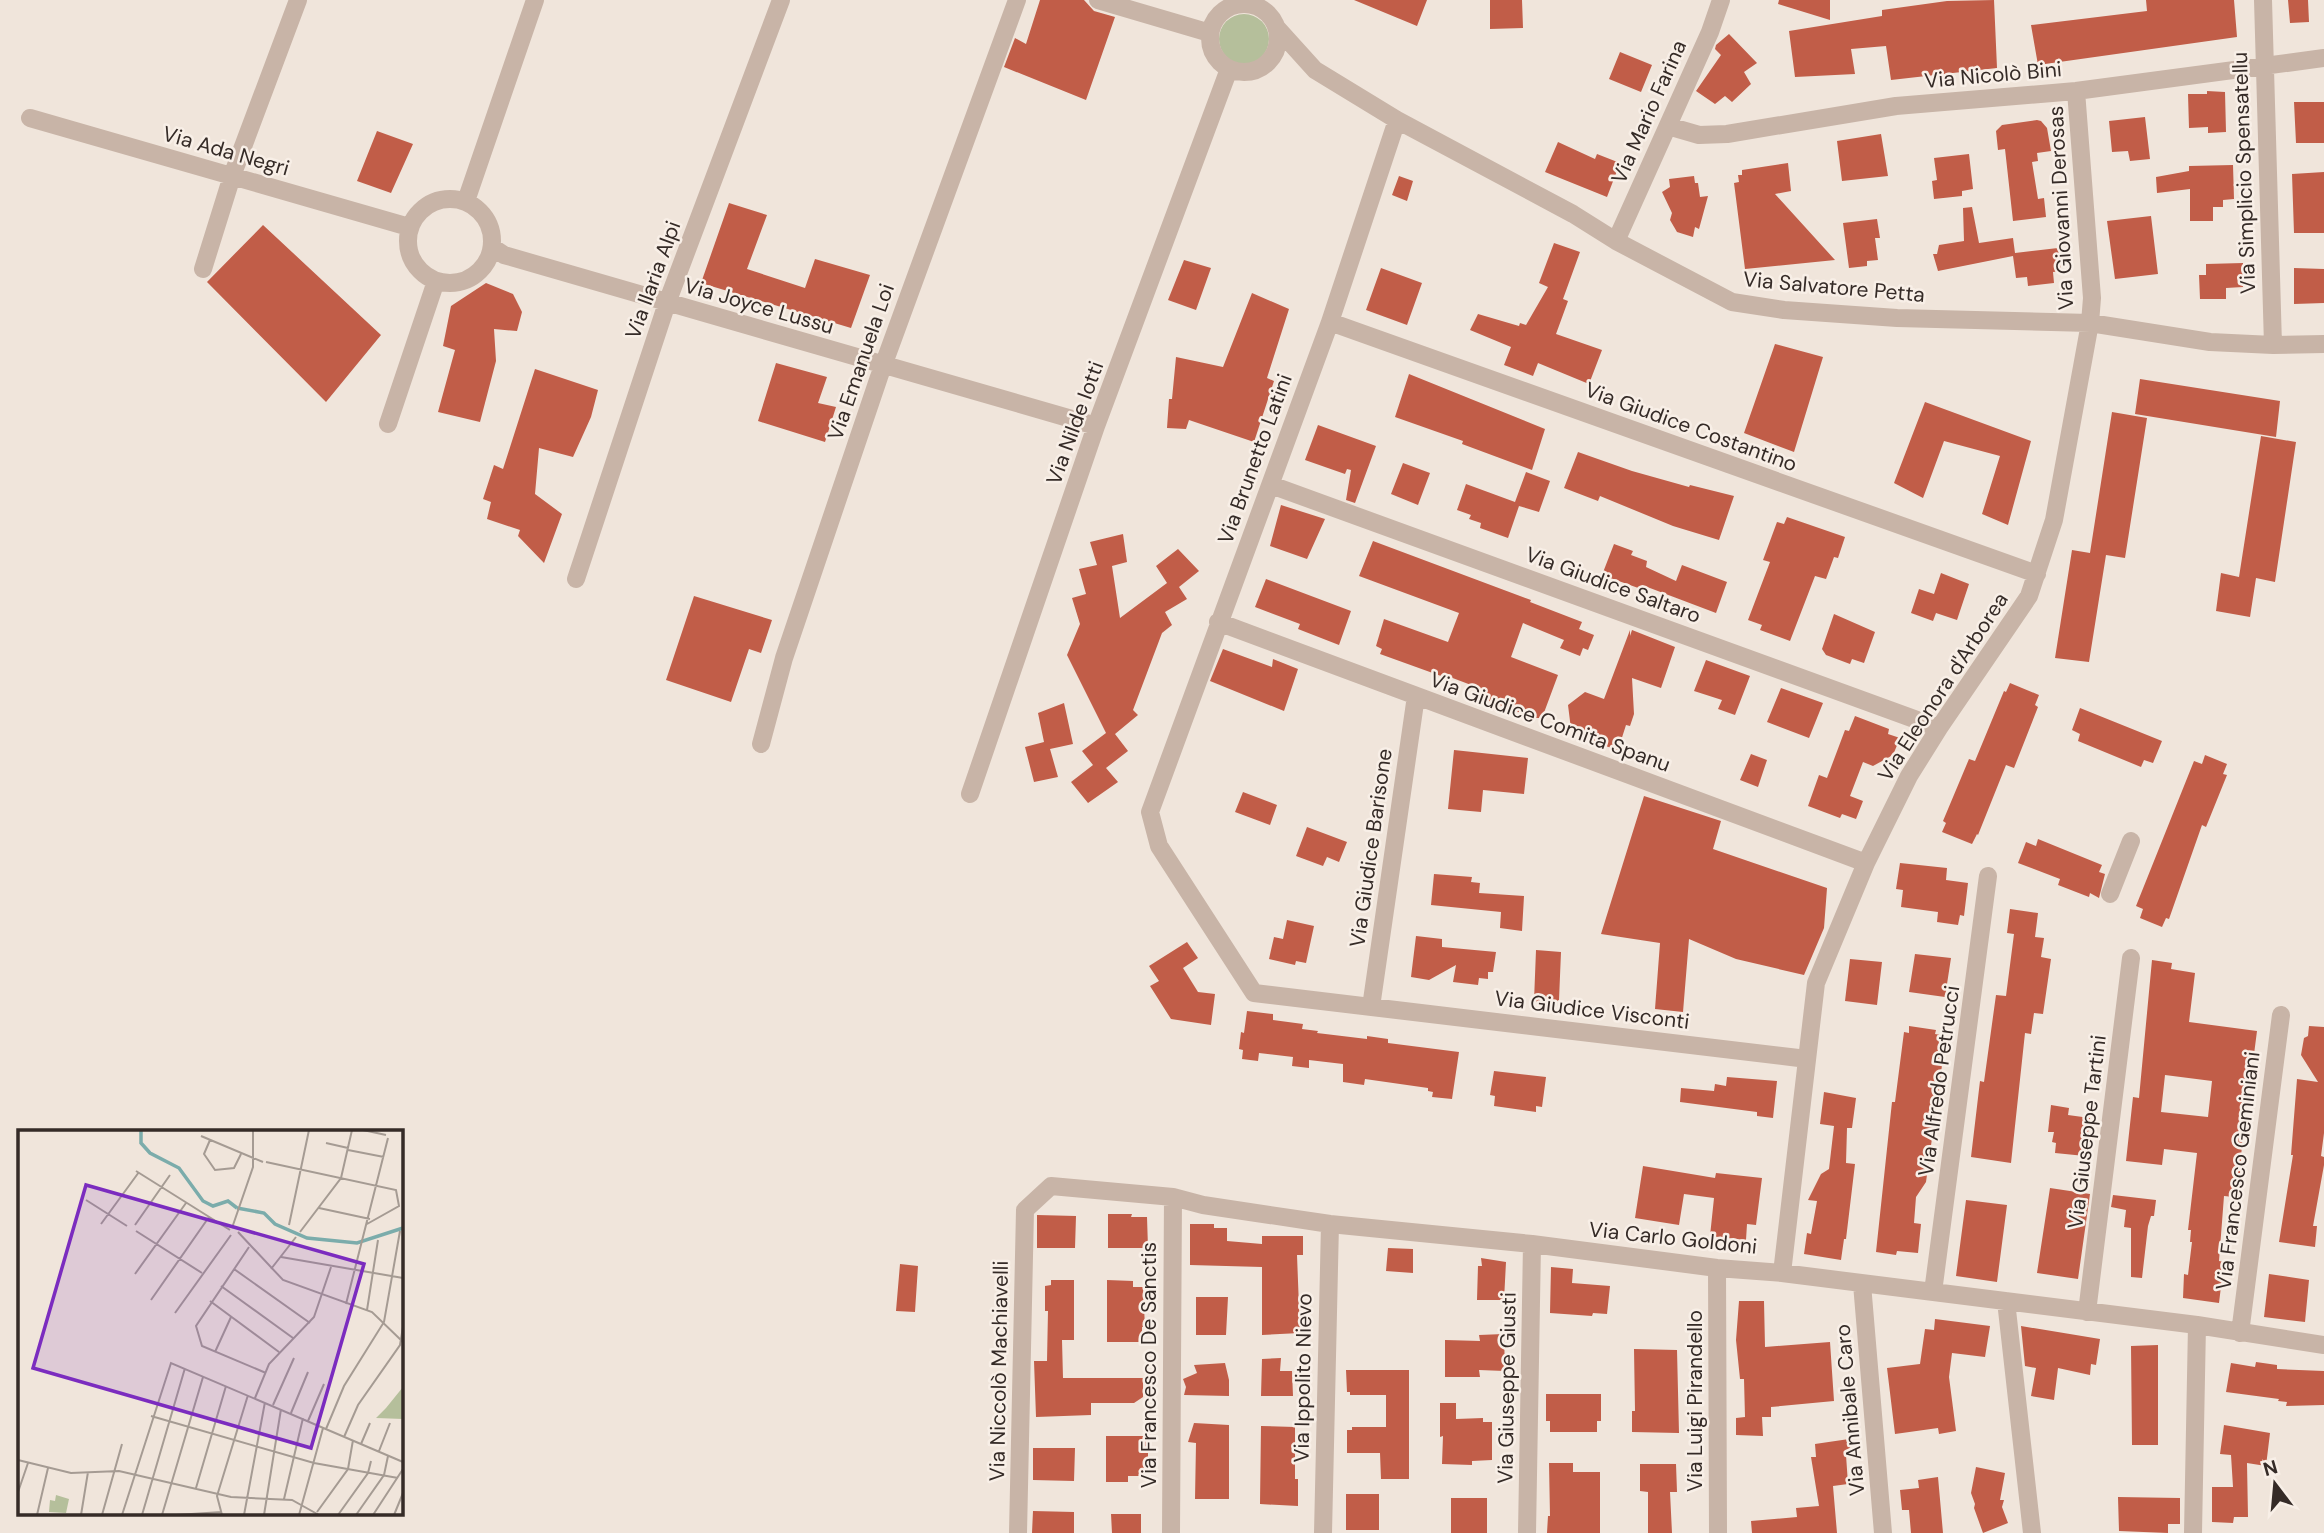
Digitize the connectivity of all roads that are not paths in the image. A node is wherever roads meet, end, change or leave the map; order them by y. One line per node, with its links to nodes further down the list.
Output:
1 (298, 0): 20 (street)
2 (534, 0): 21 (street)
3 (781, 0): 27 (street, Via Ilaria Alpi)
4 (1017, 0): 32 (street, Via Emanuela Loi)
5 (1098, 0): 10 (street)
6 (1721, 0): 19 (street, Via Mario Farina)
7 (2263, 0): 12 (street, Via Simplicio Spensatellu)
8 (1226, 6): 9 (street); 10 (street)
9 (1270, 14): 14 (street); 15 (street, Via Salvatore Petta)
10 (1210, 33): 13 (street)
11 (2324, 58): 12 (street, Via Nicolò Bini)
12 (2263, 66): 16 (street, Via Nicolò Bini); 31 (street, Via Simplicio Spensatellu)
13 (1230, 69): 14 (street); 34 (street, Via Nilde Iotti)
14 (1260, 69): 15 (street, Via Salvatore Petta)
15 (1315, 70): 18 (street, Via Salvatore Petta)
16 (2076, 91): 19 (street, Via Nicolò Bini); 29 (street, Via Giovanni Derosas)
17 (30, 118): 20 (street, Via Ada Negri)
18 (1397, 120): 23 (street, Via Salvatore Petta); 28 (street, Via Brunetto Latini)
19 (1668, 126): 23 (street, Via Mario Farina)
20 (232, 176): 22 (street, Via Ada Negri); 25 (street)
21 (466, 201): 22 (street); 24 (street)
22 (410, 228): 26 (street)
23 (1616, 242): 29 (street, Via Salvatore Petta)
24 (492, 247): 26 (street); 27 (street, Via Joyce Lussu)
25 (203, 269)
26 (436, 281): 33 (street)
27 (667, 303): 32 (street, Via Joyce Lussu); 37 (street, Via Ilaria Alpi)
28 (1330, 322): 35 (street, Via Brunetto Latini); 36 (street, Via Giudice Costantino)
29 (2090, 323): 31 (street, Via Salvatore Petta); 36 (street, Via Eleonora d'Arborea)
30 (2324, 344): 31 (street, Via Salvatore Petta)
31 (2273, 345)
32 (883, 366): 34 (street, Via Joyce Lussu); 41 (street, Via Emanuela Loi)
33 (388, 424)
34 (1096, 426): 42 (street, Via Nilde Iotti)
35 (1271, 485): 38 (street, Via Brunetto Latini); 40 (street, Via Giudice Saltaro)
36 (2037, 574): 40 (street, Via Eleonora d'Arborea)
37 (576, 579)
38 (1218, 622): 39 (street, Via Giudice Comita Spanu); 43 (street, Via Brunetto Latini)
39 (1416, 696): 45 (street, Via Giudice Comita Spanu); 49 (street, Via Giudice Barisone)
40 (1939, 727): 45 (street, Via Eleonora d'Arborea)
41 (761, 744)
42 (970, 794)
43 (1150, 812): 49 (street, Via Giudice Visconti)
44 (2131, 841): 47 (street)
45 (1866, 863): 51 (street, Via Eleonora d'Arborea)
46 (1988, 876): 59 (street, Via Alfredo Petrucci)
47 (2110, 894)
48 (2131, 958): 61 (street, Via Giuseppe Tartini)
49 (1371, 1007): 51 (street, Via Giudice Visconti)
50 (2281, 1015): 63 (street, Via Francesco Geminiani)
51 (1807, 1059): 57 (street, Via Eleonora d'Arborea)
52 (1173, 1197): 53 (street, Via Carlo Goldoni); 54 (street, Via Carlo Goldoni); 66 (street, Via Francesco De Sanctis)
53 (1025, 1210): 65 (street, Via Niccolò Machiavelli)
54 (1329, 1224): 55 (street, Via Carlo Goldoni); 67 (street, Via Ippolito Nievo)
55 (1532, 1244): 56 (street, Via Carlo Goldoni); 68 (street, Via Giuseppe Giusti)
56 (1717, 1268): 57 (street, Via Carlo Goldoni); 69 (street, Via Luigi Pirandello)
57 (1782, 1273): 58 (street, Via Carlo Goldoni)
58 (1862, 1284): 59 (street, Via Carlo Goldoni); 70 (street, Via Annibale Caro)
59 (1933, 1292): 60 (street, Via Carlo Goldoni)
60 (2006, 1301): 61 (street, Via Carlo Goldoni); 71 (street)
61 (2087, 1312): 62 (street, Via Carlo Goldoni)
62 (2197, 1325): 63 (street, Via Carlo Goldoni); 72 (street)
63 (2240, 1333): 64 (street, Via Carlo Goldoni)
64 (2324, 1345)
65 (1018, 1533)
66 (1171, 1533)
67 (1322, 1533)
68 (1527, 1533)
69 (1718, 1533)
70 (1882, 1533)
71 (2032, 1533)
72 (2193, 1533)

